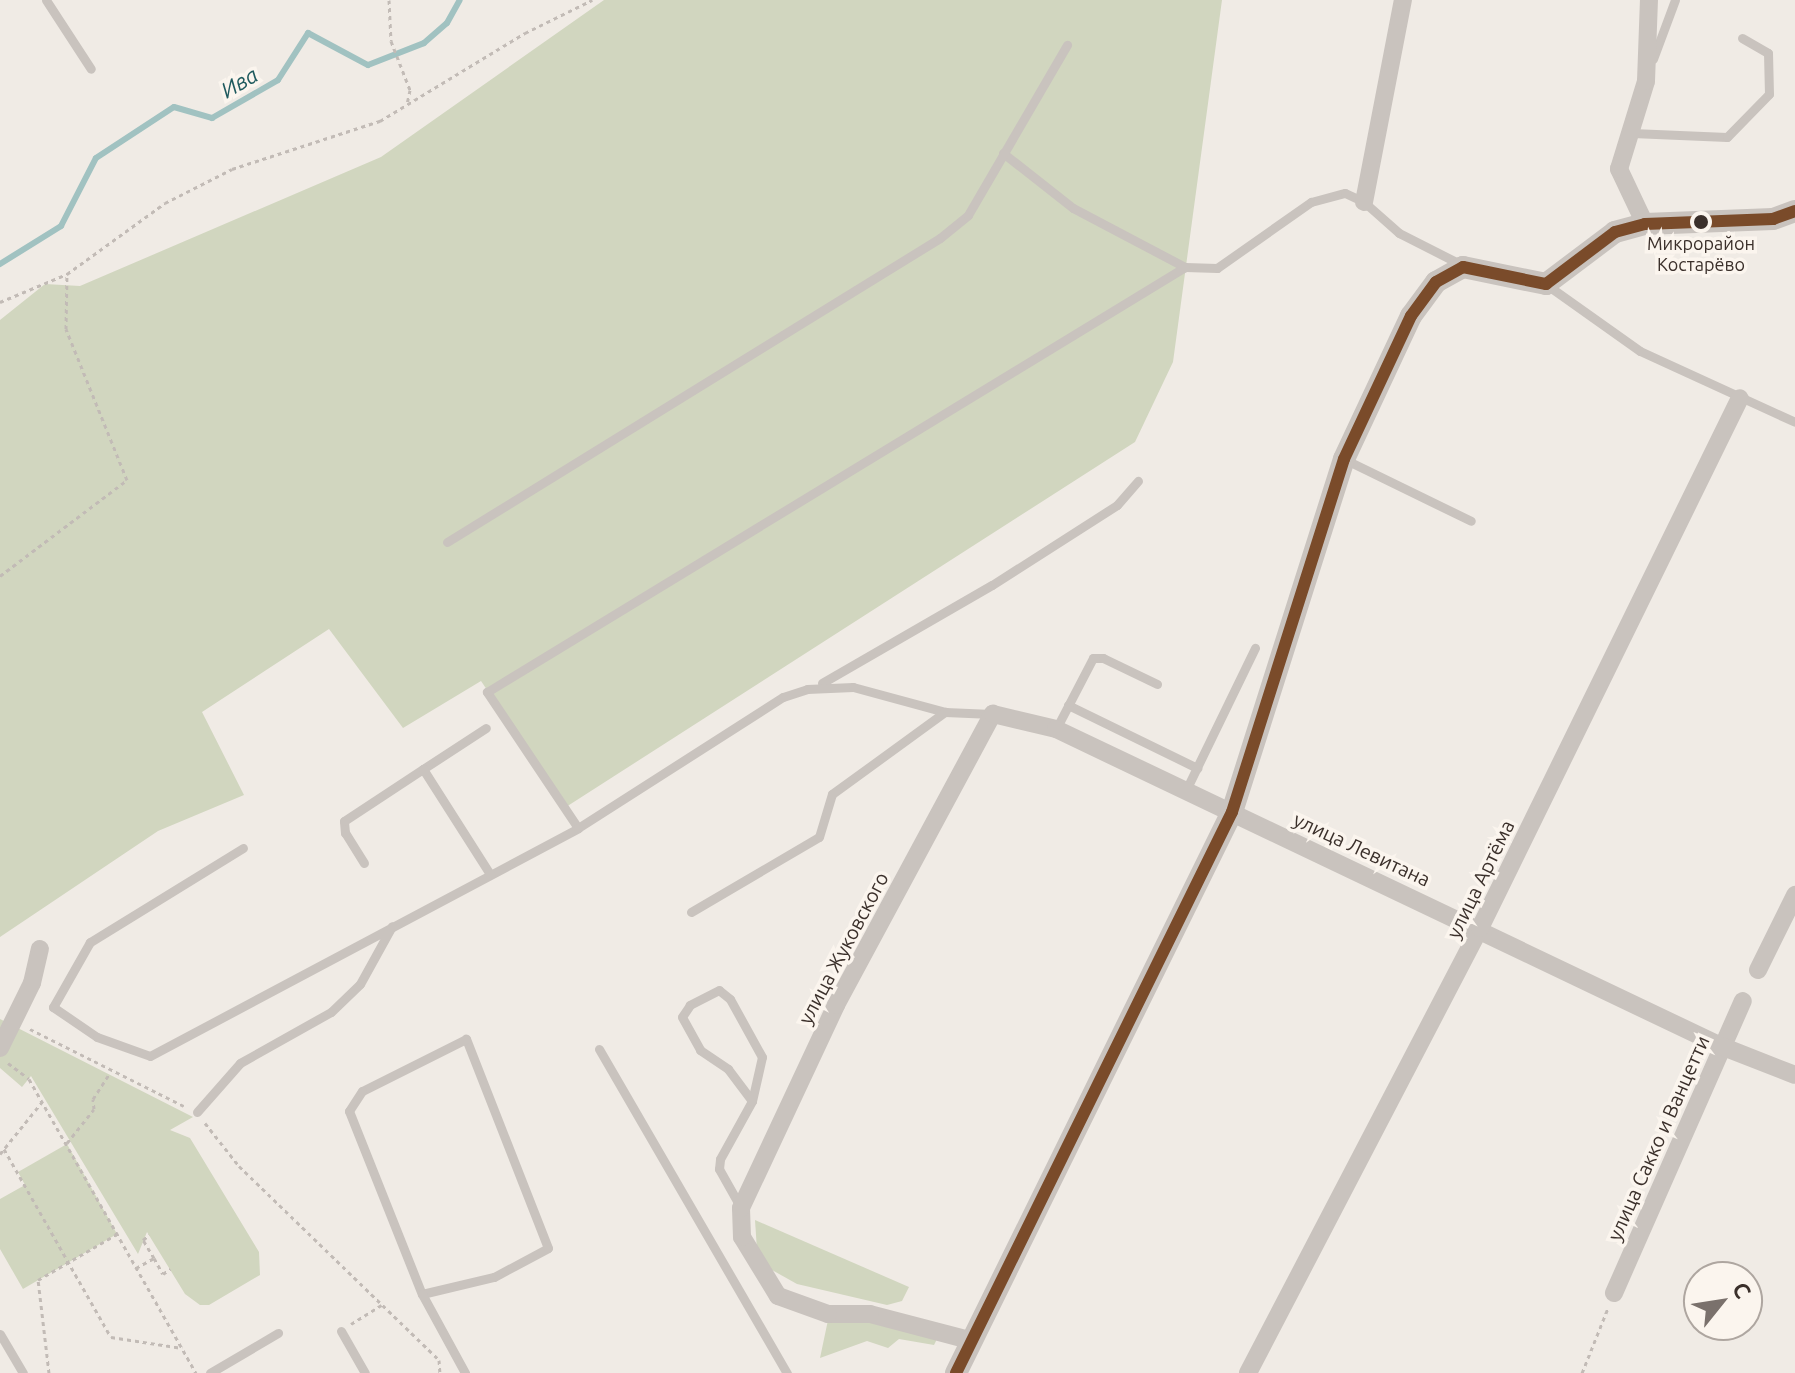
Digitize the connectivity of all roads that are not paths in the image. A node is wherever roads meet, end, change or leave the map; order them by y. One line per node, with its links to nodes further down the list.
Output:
1 (46, 0): 7 (lane)
2 (1403, 0): 11 (street)
3 (1649, 0): 8 (street)
4 (1675, 0): 8 (lane)
5 (1742, 38): 9 (lane)
6 (1067, 45): 10 (lane)
7 (91, 69)
8 (1646, 81): 9 (street)
9 (1632, 133): 13 (street)
10 (1003, 153): 14 (lane); 22 (lane)
11 (1364, 202): 14 (lane); 15 (lane)
12 (1795, 211): 13 (street)
13 (1645, 224): 16 (street)
14 (1185, 267): 35 (lane)
15 (1463, 267): 16 (street); 19 (street)
16 (1546, 284): 17 (lane)
17 (1740, 398): 18 (lane); 42 (street, улица Артёма)
18 (1795, 422)
19 (1344, 459): 21 (lane); 34 (street)
20 (1138, 481): 25 (lane)
21 (1471, 521)
22 (447, 542)
23 (1255, 648): 31 (lane)
24 (1157, 684): 26 (lane)
25 (817, 687): 27 (lane); 35 (lane)
26 (1068, 705): 30 (lane); 31 (lane)
27 (945, 712): 28 (lane); 40 (lane)
28 (993, 714): 30 (street, улица Левитана); 52 (street, улица Жуковского)
29 (486, 728): 32 (lane)
30 (1056, 729): 33 (street, улица Левитана)
31 (1197, 768): 33 (lane)
32 (423, 769): 37 (lane); 38 (lane)
33 (1186, 790): 34 (street, улица Левитана)
34 (1232, 812): 42 (street, улица Левитана); 58 (street)
35 (578, 828): 38 (lane)
36 (243, 848): 41 (lane)
37 (364, 863)
38 (490, 874): 41 (lane)
39 (1795, 895): 44 (street)
40 (691, 912)
41 (392, 926): 51 (lane)
42 (1480, 928): 46 (street, улица Левитана); 65 (street, улица Артёма)
43 (40, 949): 47 (street)
44 (1758, 970)
45 (1743, 1001): 46 (street, улица Сакко и Ванцетти)
46 (1721, 1046): 49 (street, улица Левитана); 53 (street, улица Сакко и Ванцетти)
47 (0, 1048)
48 (599, 1049): 63 (lane)
49 (1795, 1075)
50 (752, 1101): 50 (lane); 52 (lane)
51 (197, 1112)
52 (741, 1208): 58 (street)
53 (1614, 1293)
54 (422, 1294): 54 (lane); 62 (lane)
55 (341, 1331): 61 (lane)
56 (278, 1333): 60 (lane)
57 (0, 1334): 59 (lane)
58 (973, 1341): 64 (street)
59 (23, 1373)
60 (210, 1373)
61 (365, 1373)
62 (465, 1373)
63 (787, 1373)
64 (956, 1373)
65 (1248, 1373)

